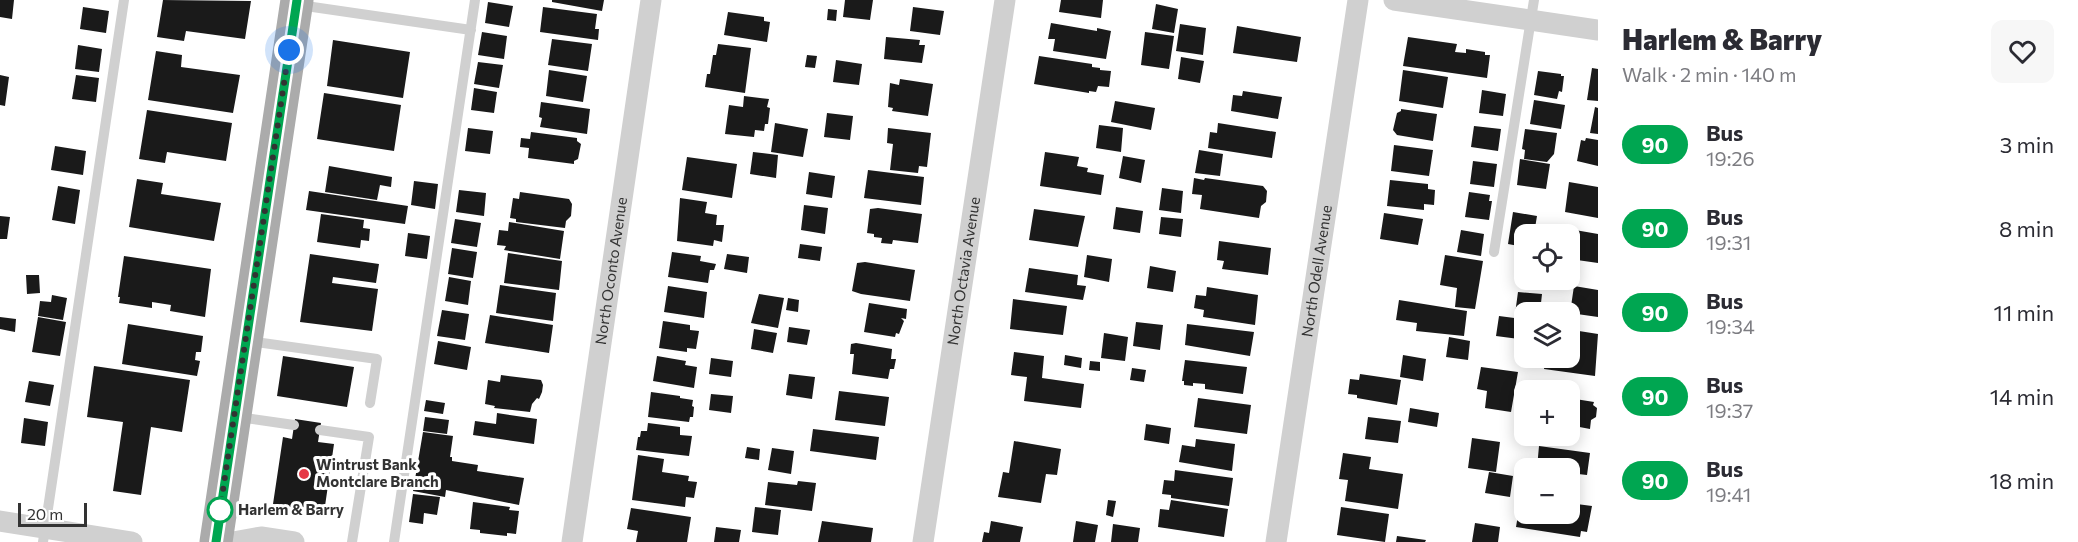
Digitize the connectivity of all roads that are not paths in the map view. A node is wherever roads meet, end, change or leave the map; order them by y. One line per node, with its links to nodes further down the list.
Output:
1 (124, 0): 18 (lane)
2 (475, 0): 9 (lane)
3 (651, 0): 25 (street, North Oconto Avenue)
4 (1005, 0): 26 (street, North Octavia Avenue)
5 (1358, 0): 27 (street, North Odell Avenue)
6 (1394, 0): 8 (street)
7 (296, 3): 9 (lane); 12 (main road)
8 (1532, 10): 10 (street); 11 (lane)
9 (471, 30): 24 (lane)
10 (1598, 30)
11 (1494, 252)
12 (246, 341): 13 (lane); 14 (main road)
13 (370, 403)
14 (234, 416): 15 (lane); 20 (main road)
15 (294, 425)
16 (320, 429): 23 (lane)
17 (0, 521): 18 (street)
18 (44, 535): 19 (street)
19 (132, 542)
20 (216, 542)
21 (233, 542): 22 (street)
22 (294, 542)
23 (352, 542)
24 (394, 542)
25 (572, 542)
26 (923, 542)
27 (1276, 542)

